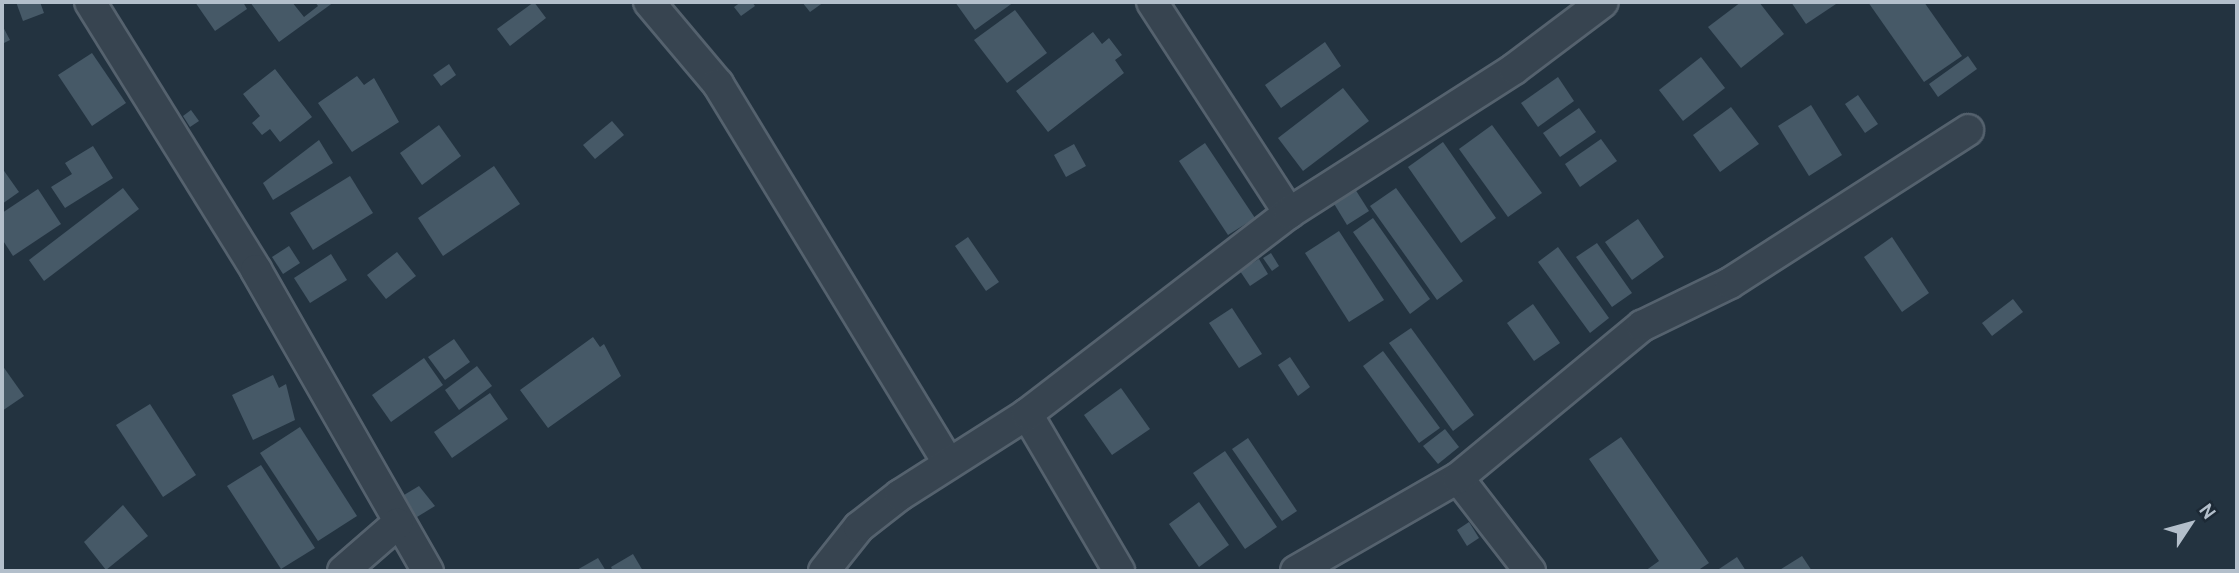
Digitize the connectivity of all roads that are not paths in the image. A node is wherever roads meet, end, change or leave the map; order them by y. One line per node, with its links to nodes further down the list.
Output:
1 (89, 2): 10 (street)
2 (649, 2): 8 (street)
3 (1152, 2): 6 (street)
4 (1602, 2): 6 (street)
5 (1968, 130): 9 (street)
6 (1289, 213): 7 (street)
7 (1027, 414): 8 (street); 14 (street)
8 (948, 463): 13 (street)
9 (1458, 478): 15 (street); 16 (street)
10 (397, 524): 11 (street); 12 (street)
11 (342, 571)
12 (428, 571)
13 (824, 571)
14 (1119, 571)
15 (1296, 571)
16 (1530, 571)

